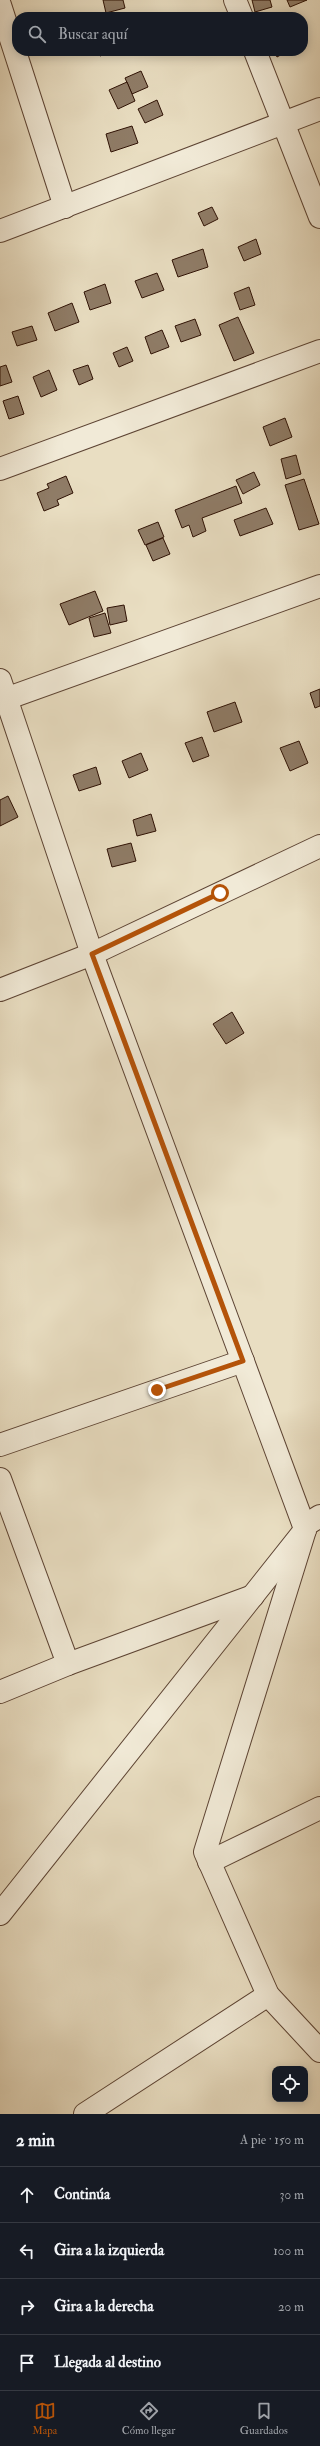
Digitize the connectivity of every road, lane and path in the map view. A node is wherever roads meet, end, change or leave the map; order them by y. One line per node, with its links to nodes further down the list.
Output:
1 (235, 0): 3 (street)
2 (0, 6): 4 (street)
3 (240, 12)
4 (12, 43)
5 (16, 56): 9 (street)
6 (257, 56): 8 (street)
7 (320, 110): 8 (street)
8 (284, 124): 9 (street); 10 (street)
9 (65, 207): 11 (street)
10 (320, 217)
11 (0, 231)
12 (320, 352): 13 (street)
13 (0, 469)
14 (320, 586): 15 (street)
15 (2, 693): 17 (street)
16 (320, 846): 17 (street)
17 (92, 954): 18 (street); 19 (street)
18 (0, 990)
19 (243, 1361): 20 (street); 22 (street)
20 (0, 1445)
21 (0, 1479): 24 (street)
22 (310, 1524): 23 (street); 27 (street)
23 (253, 1596): 24 (street); 28 (street)
24 (68, 1664): 25 (street)
25 (0, 1692)
26 (320, 1808): 27 (street)
27 (209, 1862): 29 (street)
28 (0, 1914)
29 (268, 1995): 30 (street); 31 (street)
30 (320, 2051)
31 (85, 2114)

